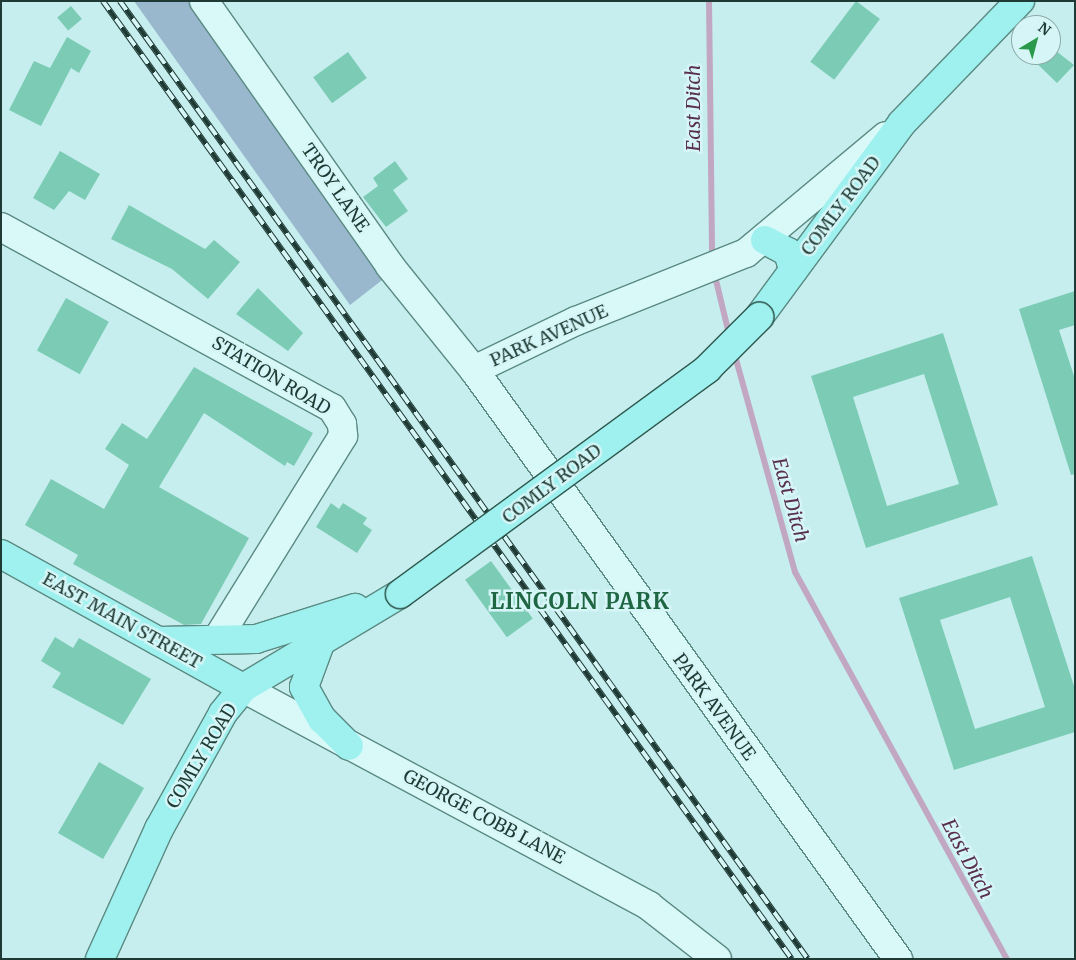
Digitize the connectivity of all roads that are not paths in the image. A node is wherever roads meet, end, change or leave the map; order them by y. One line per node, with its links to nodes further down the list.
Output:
1 (204, 1): 7 (street, TROY LANE)
2 (1020, 1): 3 (main road, COMLY ROAD)
3 (902, 123): 5 (street, PARK AVENUE); 6 (main road, COMLY ROAD)
4 (1, 227): 10 (street, STATION ROAD)
5 (764, 240): 6 (main road); 7 (street, PARK AVENUE)
6 (793, 270): 9 (main road, COMLY ROAD, bridge)
7 (474, 370): 17 (street, PARK AVENUE)
8 (1, 554): 11 (main road, EAST MAIN STREET)
9 (400, 594): 10 (main road); 12 (main road, COMLY ROAD)
10 (217, 639): 11 (main road)
11 (156, 641): 13 (main road, EAST MAIN STREET)
12 (321, 641): 13 (main road, COMLY ROAD); 14 (main road)
13 (243, 688): 14 (street, GEORGE COBB LANE); 15 (main road, COMLY ROAD)
14 (349, 746): 16 (street, GEORGE COBB LANE)
15 (100, 959)
16 (717, 959)
17 (898, 959)

